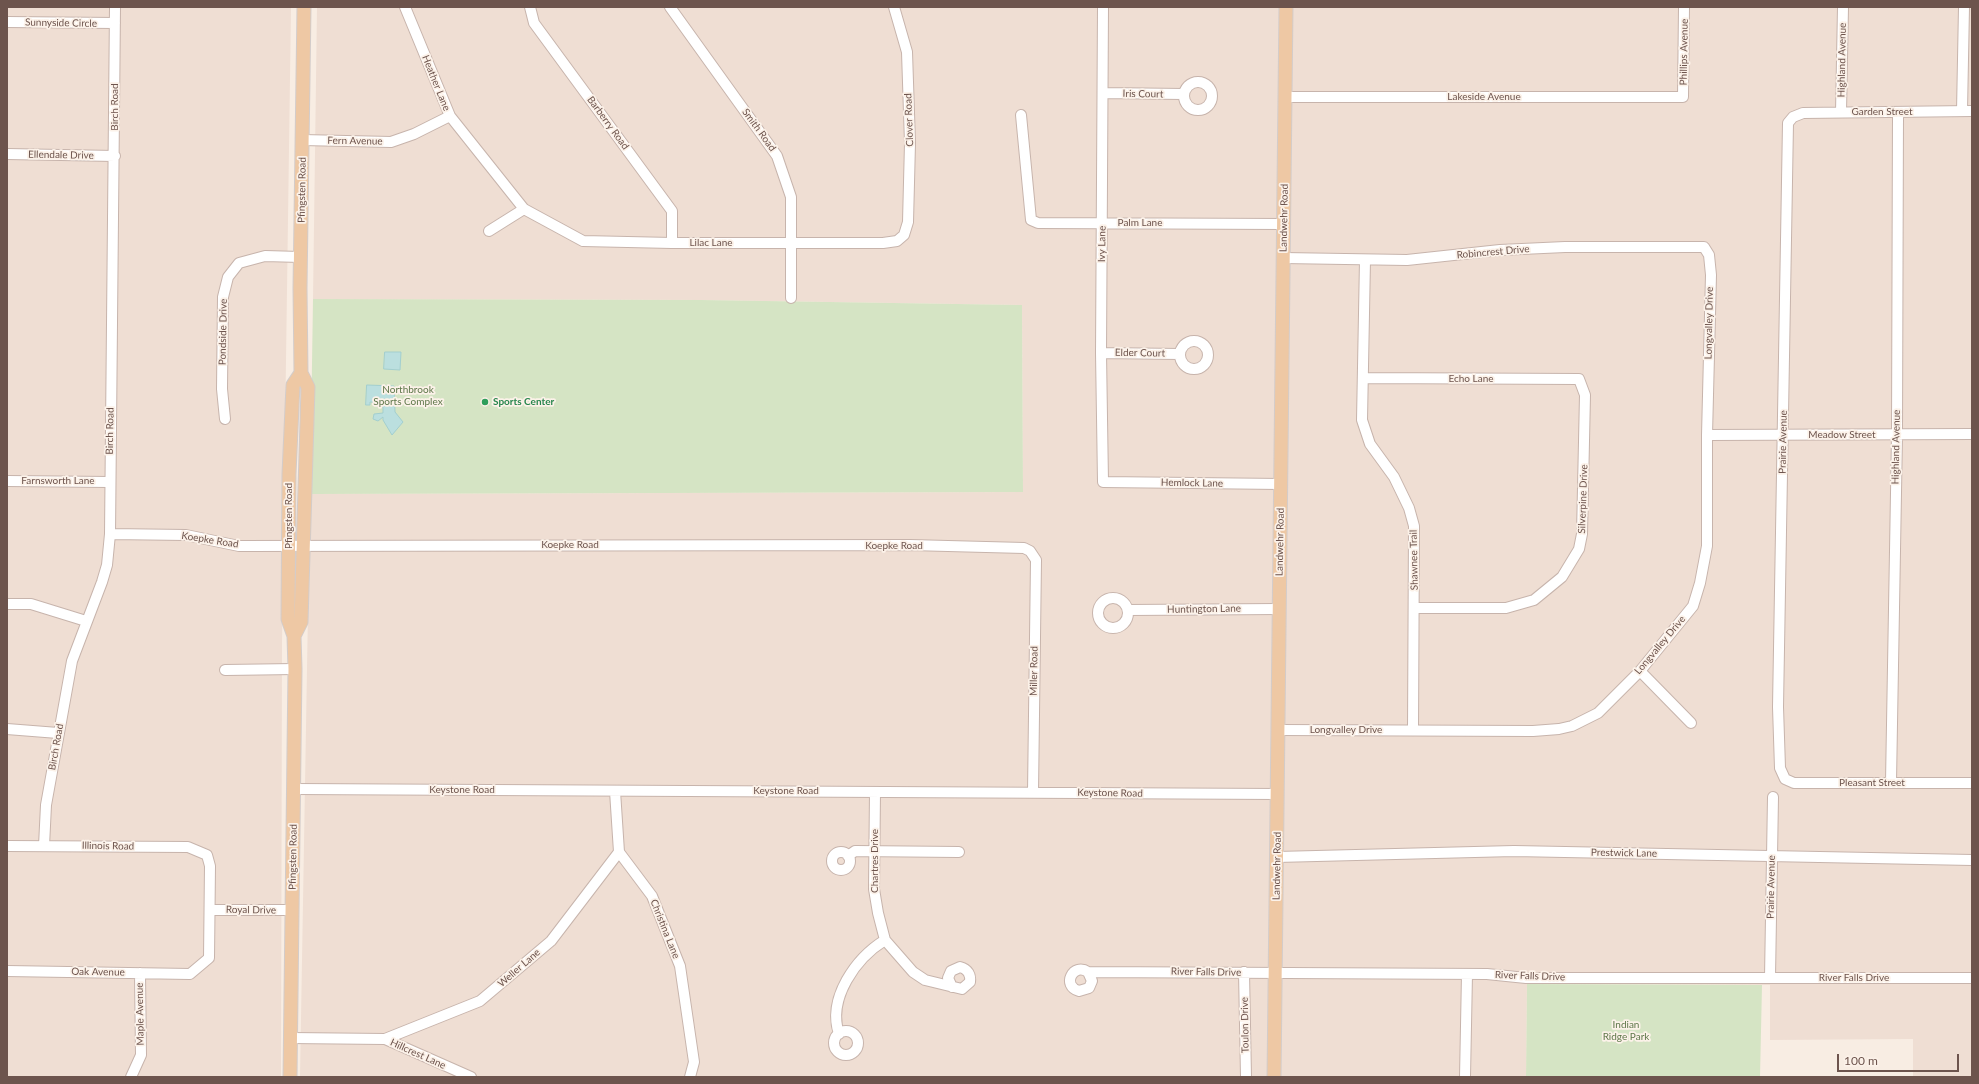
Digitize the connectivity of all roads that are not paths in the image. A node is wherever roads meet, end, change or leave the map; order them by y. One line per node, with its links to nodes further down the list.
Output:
1 (115, 7): 13 (street, Birch Road)
2 (304, 7): 24 (main road, Pfingsten Road)
3 (405, 7): 22 (street, Heather Lane)
4 (530, 7): 32 (street, Barberry Road)
5 (670, 7): 33 (street, Smith Road)
6 (894, 7): 31 (street, Clover Road)
7 (1103, 7): 14 (street, Ivy Lane)
8 (1286, 7): 16 (main road, Landwehr Road)
9 (1684, 7): 17 (street, Phillips Avenue)
10 (1843, 7): 19 (street, Highland Avenue)
11 (1964, 7): 18 (street)
12 (7, 22): 13 (street, Sunnyside Circle)
13 (115, 23): 26 (street, Birch Road)
14 (1104, 93): 15 (street, Iris Court); 28 (street, Ivy Lane)
15 (1183, 94)
16 (1285, 97): 17 (street, Lakeside Avenue); 29 (main road, Landwehr Road)
17 (1683, 97)
18 (1967, 111): 20 (street, Garden Street)
19 (1842, 112): 20 (street, Garden Street); 23 (street, Garden Street)
20 (1898, 113): 48 (street, Highland Avenue)
21 (1021, 115): 28 (street, Palm Lane)
22 (450, 116): 24 (street, Fern Avenue); 27 (street, Heather Lane)
23 (1793, 118): 47 (street, Prairie Avenue)
24 (302, 140): 35 (main road, Pfingsten Road)
25 (7, 154): 26 (street, Ellendale Drive)
26 (115, 156): 52 (street, Birch Road)
27 (524, 209): 30 (street); 32 (street, Lilac Lane)
28 (1102, 223): 29 (street, Palm Lane); 39 (street, Ivy Lane)
29 (1284, 224): 36 (main road, Landwehr Road)
30 (489, 231)
31 (904, 235): 33 (street, Lilac Lane)
32 (672, 243): 33 (street, Lilac Lane)
33 (792, 243): 38 (street, Smith Road)
34 (1704, 247): 37 (street, Robincrest Drive); 46 (street, Longvalley Drive)
35 (300, 257): 41 (main road, Pfingsten Road); 44 (street, Pondside Drive)
36 (1283, 258): 37 (street, Robincrest Drive); 54 (main road, Landwehr Road)
37 (1365, 260): 42 (street, Shawnee Trail)
38 (791, 298)
39 (1101, 353): 40 (street, Elder Court); 53 (street, Ivy Lane)
40 (1180, 354)
41 (301, 373): 49 (main road, Pfingsten Road); 50 (main road, Pfingsten Road)
42 (1363, 378): 43 (street, Echo Lane); 60 (street, Shawnee Trail)
43 (1579, 379): 60 (street, Silverpine Drive)
44 (225, 419)
45 (1972, 434): 48 (street, Meadow Street)
46 (1707, 435): 47 (street, Meadow Street); 67 (street, Longvalley Drive)
47 (1783, 435): 48 (street, Meadow Street); 73 (street, Prairie Avenue)
48 (1897, 435): 74 (street, Highland Avenue)
49 (290, 474): 50 (main road); 57 (main road, Pfingsten Road)
50 (305, 474): 56 (main road, Pfingsten Road)
51 (7, 481): 52 (street, Farnsworth Lane)
52 (109, 482): 55 (street, Birch Road)
53 (1103, 482): 54 (street, Hemlock Lane)
54 (1281, 484): 61 (main road, Landwehr Road)
55 (110, 534): 57 (street, Koepke Road); 63 (street, Birch Road)
56 (304, 545): 57 (street, Koepke Road); 58 (street, Koepke Road); 64 (main road, Pfingsten Road)
57 (289, 546): 64 (main road, Pfingsten Road)
58 (1030, 550): 79 (street, Miller Road)
59 (7, 604): 63 (street)
60 (1414, 608): 71 (street, Shawnee Trail)
61 (1279, 609): 62 (street, Huntington Lane); 70 (main road, Landwehr Road)
62 (1128, 610)
63 (86, 621): 72 (street, Birch Road)
64 (294, 636): 66 (main road, Pfingsten Road)
65 (225, 670): 66 (street)
66 (295, 670): 76 (main road, Pfingsten Road)
67 (1640, 671): 68 (street); 71 (street, Longvalley Drive)
68 (1691, 722)
69 (7, 729): 72 (street)
70 (1279, 730): 71 (street, Longvalley Drive); 80 (main road, Landwehr Road)
71 (1413, 730)
72 (58, 733): 83 (street, Birch Road)
73 (1780, 768): 74 (street, Pleasant Street)
74 (1891, 782): 75 (street, Pleasant Street)
75 (1972, 783)
76 (294, 789): 77 (street, Keystone Road); 92 (main road, Pfingsten Road)
77 (615, 791): 78 (street, Keystone Road); 85 (street)
78 (875, 792): 79 (street, Keystone Road); 84 (street, Chartres Drive)
79 (1033, 792): 80 (street, Keystone Road)
80 (1278, 794): 89 (main road, Landwehr Road)
81 (1773, 797): 87 (street, Prairie Avenue)
82 (7, 846): 83 (street, Illinois Road)
83 (44, 846): 91 (street, Illinois Road)
84 (875, 851): 86 (street); 88 (street); 93 (street, Chartres Drive)
85 (618, 852): 105 (street, Weller Lane); 109 (street, Christina Lane)
86 (959, 852)
87 (1772, 855): 89 (street, Prestwick Lane); 90 (street, Prestwick Lane); 100 (street, Prairie Avenue)
88 (848, 856)
89 (1277, 856): 98 (main road, Landwehr Road)
90 (1972, 860)
91 (210, 910): 92 (street, Royal Drive); 97 (street, Oak Avenue)
92 (292, 910): 104 (main road, Pfingsten Road)
93 (885, 940): 102 (street, Chartres Drive); 103 (street)
94 (7, 971): 97 (street, Oak Avenue)
95 (1088, 972): 96 (street, River Falls Drive)
96 (1244, 972): 98 (street, River Falls Drive); 110 (street, Toulon Drive)
97 (140, 973): 106 (street, Maple Avenue)
98 (1275, 973): 99 (street, River Falls Drive); 111 (main road, Landwehr Road)
99 (1467, 974): 100 (street, River Falls Drive); 112 (street)
100 (1770, 978): 101 (street, River Falls Drive)
101 (1972, 978)
102 (952, 987)
103 (839, 1034)
104 (290, 1038): 105 (street, Hillcrest Lane); 107 (main road, Pfingsten Road)
105 (385, 1039): 108 (street, Hillcrest Lane)
106 (130, 1077)
107 (290, 1077)
108 (471, 1077)
109 (690, 1077)
110 (1246, 1077)
111 (1274, 1077)
112 (1465, 1077)

